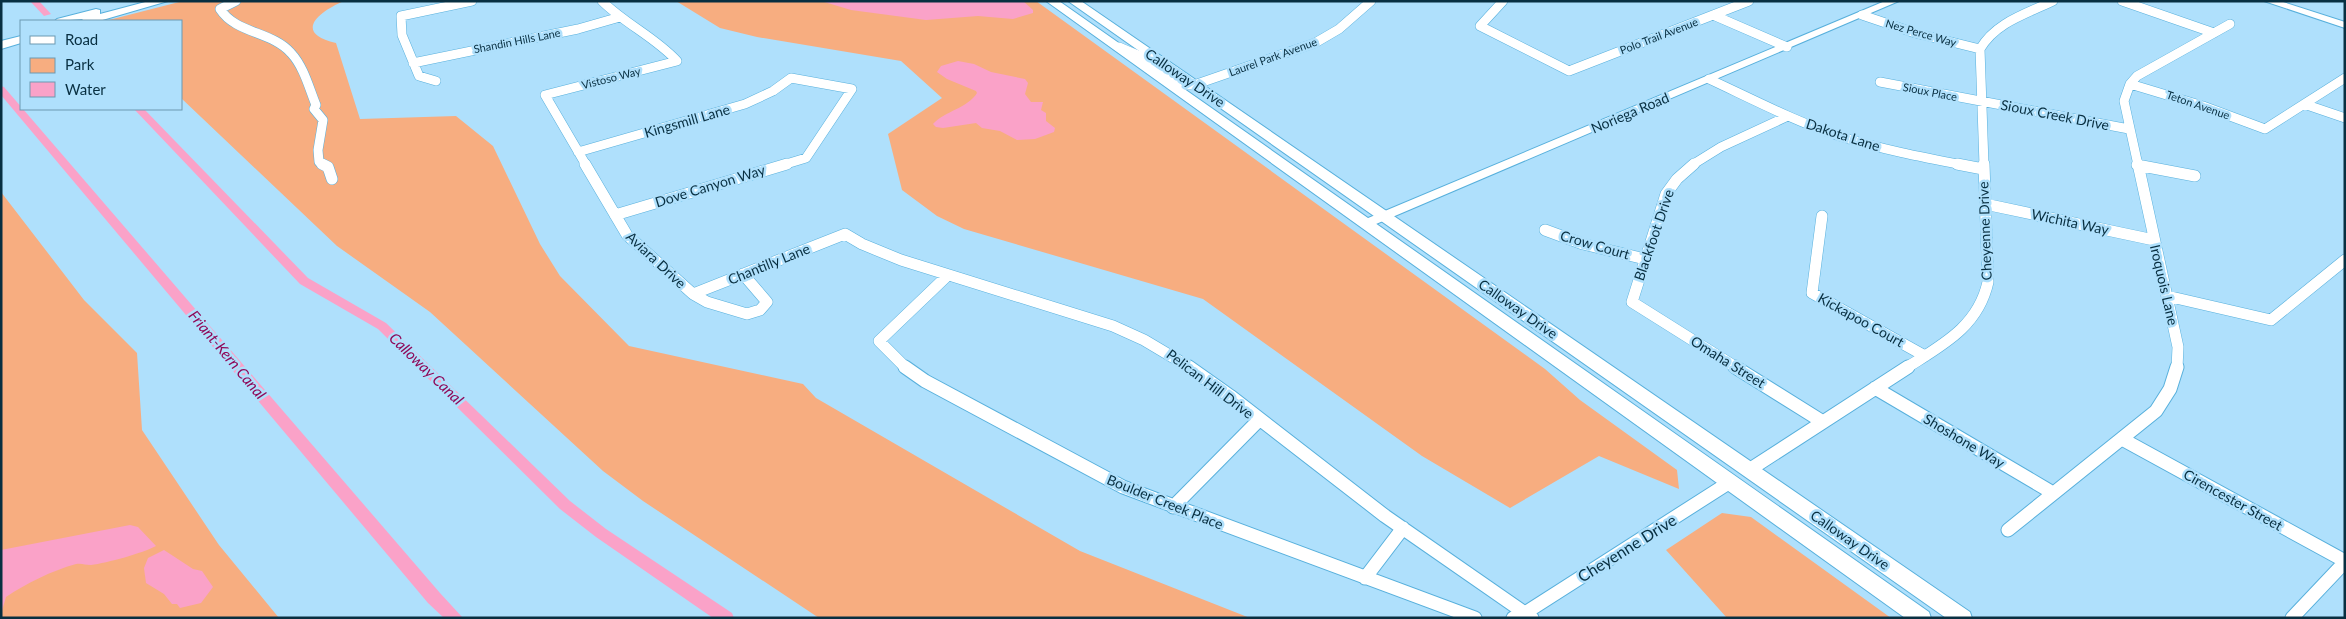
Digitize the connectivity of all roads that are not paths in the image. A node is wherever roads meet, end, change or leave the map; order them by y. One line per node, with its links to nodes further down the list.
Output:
1 (136, 1): 18 (main road)
2 (163, 1): 19 (main road)
3 (236, 1): 48 (street)
4 (472, 1): 30 (street)
5 (602, 1): 17 (street)
6 (1051, 1): 26 (main road, Calloway Drive)
7 (1073, 1): 36 (main road, Calloway Drive)
8 (1371, 1): 36 (street, Laurel Park Avenue)
9 (1503, 1): 15 (street, Polo Trail Avenue)
10 (1749, 1): 15 (street, Polo Trail Avenue)
11 (1894, 1): 16 (street, Noriega Road)
12 (2053, 1): 29 (street)
13 (2122, 1): 23 (street)
14 (2269, 1): 21 (street)
15 (1713, 15): 28 (street)
16 (1862, 15): 28 (street, Noriega Road); 29 (street, Nez Perce Way)
17 (620, 17): 30 (street, Shandin Hills Lane); 37 (street, Vistoso Way)
18 (65, 20)
19 (90, 20)
20 (2230, 24): 23 (street)
21 (2345, 25)
22 (20, 32): 24 (main road)
23 (2214, 33): 35 (street)
24 (1, 38)
25 (20, 39): 27 (main road)
26 (1111, 44): 36 (street); 53 (main road, Calloway Drive)
27 (1, 45)
28 (1787, 46): 32 (street, Noriega Road)
29 (1980, 49): 38 (street, Cheyenne Drive)
30 (413, 63): 33 (street)
31 (2345, 78): 39 (street)
32 (1709, 79): 40 (street, Dakota Lane); 51 (street, Noriega Road)
33 (436, 82)
34 (1880, 82): 38 (street, Sioux Place)
35 (2130, 84): 39 (street, Teton Avenue); 42 (street, Iroquois Lane)
36 (1194, 85): 51 (main road, Calloway Drive)
37 (545, 95): 43 (street, Aviara Drive)
38 (1980, 102): 42 (street, Sioux Creek Drive); 46 (street, Cheyenne Drive)
39 (2304, 104): 41 (street)
40 (1788, 116): 46 (street, Dakota Lane); 57 (street, Blackfoot Drive)
41 (2345, 118)
42 (2129, 129): 45 (street, Iroquois Lane)
43 (578, 152): 44 (street, Kingsmill Lane); 50 (street, Aviara Drive)
44 (806, 158): 50 (street, Dove Canyon Way)
45 (2137, 165): 47 (street); 56 (street, Iroquois Lane)
46 (1983, 169): 49 (street, Cheyenne Drive)
47 (2195, 176)
48 (332, 178)
49 (1985, 204): 56 (street, Wichita Way); 64 (street, Cheyenne Drive)
50 (615, 215): 61 (street, Aviara Drive)
51 (1385, 216): 53 (street, Noriega Road); 70 (main road, Calloway Drive)
52 (1822, 216): 64 (street, Kickapoo Court)
53 (1365, 224): 65 (main road, Calloway Drive)
54 (1545, 230): 57 (street, Crow Court)
55 (845, 234): 59 (street, Chantilly Lane); 60 (street, Pelican Hill Drive)
56 (2154, 240): 62 (street, Iroquois Lane)
57 (1645, 259): 63 (street, Blackfoot Drive)
58 (2345, 260): 62 (street)
59 (743, 274): 61 (street, Chantilly Lane); 61 (street, Aviara Drive)
60 (948, 275): 67 (street, Pelican Hill Drive); 73 (street, Boulder Creek Place)
61 (693, 294)
62 (2167, 296): 69 (street, Iroquois Lane)
63 (1632, 302): 68 (street, Omaha Street)
64 (1925, 356): 66 (street, Cheyenne Drive)
65 (1589, 382): 70 (main road); 71 (main road, Calloway Drive)
66 (1876, 388): 68 (street, Cheyenne Drive); 72 (street, Shoshone Way)
67 (1259, 420): 73 (street); 74 (street, Pelican Hill Drive)
68 (1823, 422): 70 (street, Cheyenne Drive)
69 (2122, 439): 72 (street, Iroquois Lane); 76 (street, Cirencester Street)
70 (1749, 470): 77 (main road, Calloway Drive)
71 (1730, 482): 77 (main road); 79 (street, Cheyenne Drive); 81 (main road, Calloway Drive)
72 (2053, 493): 75 (street, Iroquois Lane)
73 (1173, 507): 78 (street, Boulder Creek Place)
74 (1403, 528): 78 (street); 79 (street, Pelican Hill Drive)
75 (2008, 530)
76 (2345, 562): 83 (street)
77 (1904, 577): 82 (main road, Calloway Drive)
78 (1365, 578): 80 (street, Boulder Creek Place)
79 (1523, 616)
80 (1475, 618)
81 (1921, 618)
82 (1962, 618)
83 (2292, 618)

